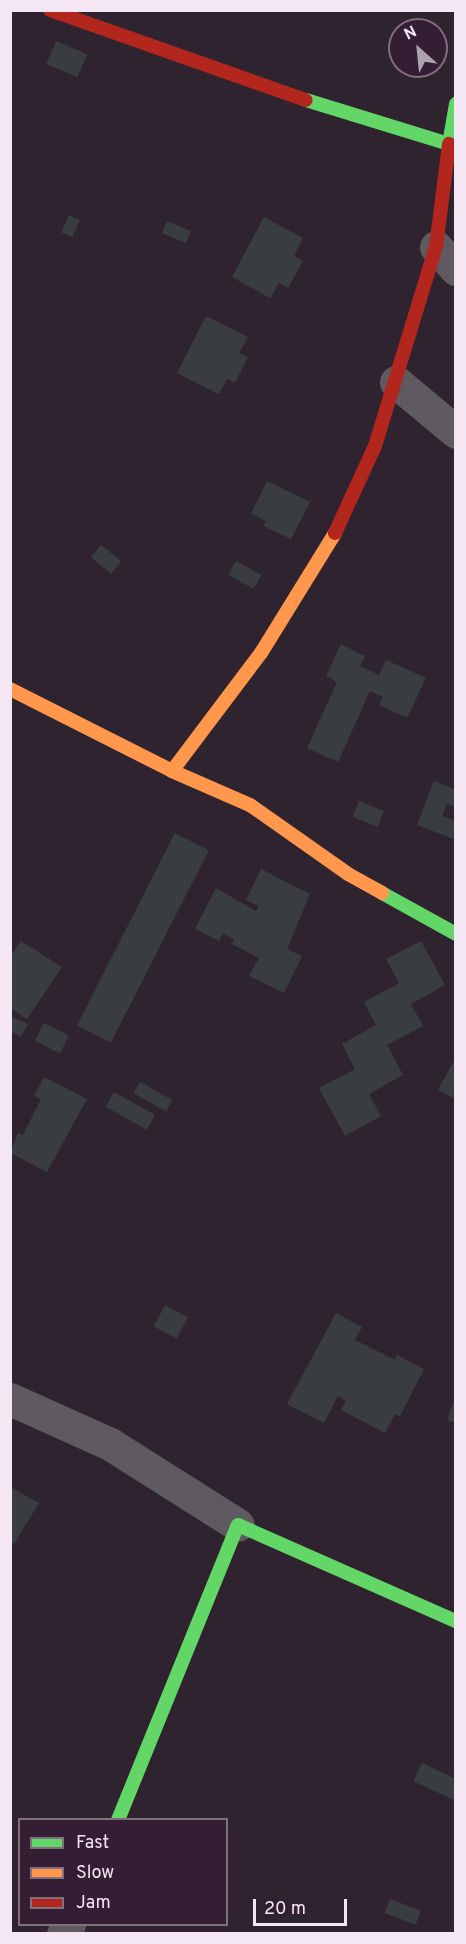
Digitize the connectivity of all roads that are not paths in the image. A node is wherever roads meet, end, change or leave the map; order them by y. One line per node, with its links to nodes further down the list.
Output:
1 (50, 10): 3 (street)
2 (456, 104): 3 (street)
3 (449, 144): 4 (street)
4 (446, 258): 5 (street)
5 (396, 381): 6 (street); 8 (street)
6 (456, 432)
7 (10, 689): 8 (street)
8 (172, 771): 9 (street)
9 (456, 934)
10 (10, 1399): 11 (street)
11 (238, 1525): 12 (street); 13 (street)
12 (456, 1621)
13 (119, 1818)

